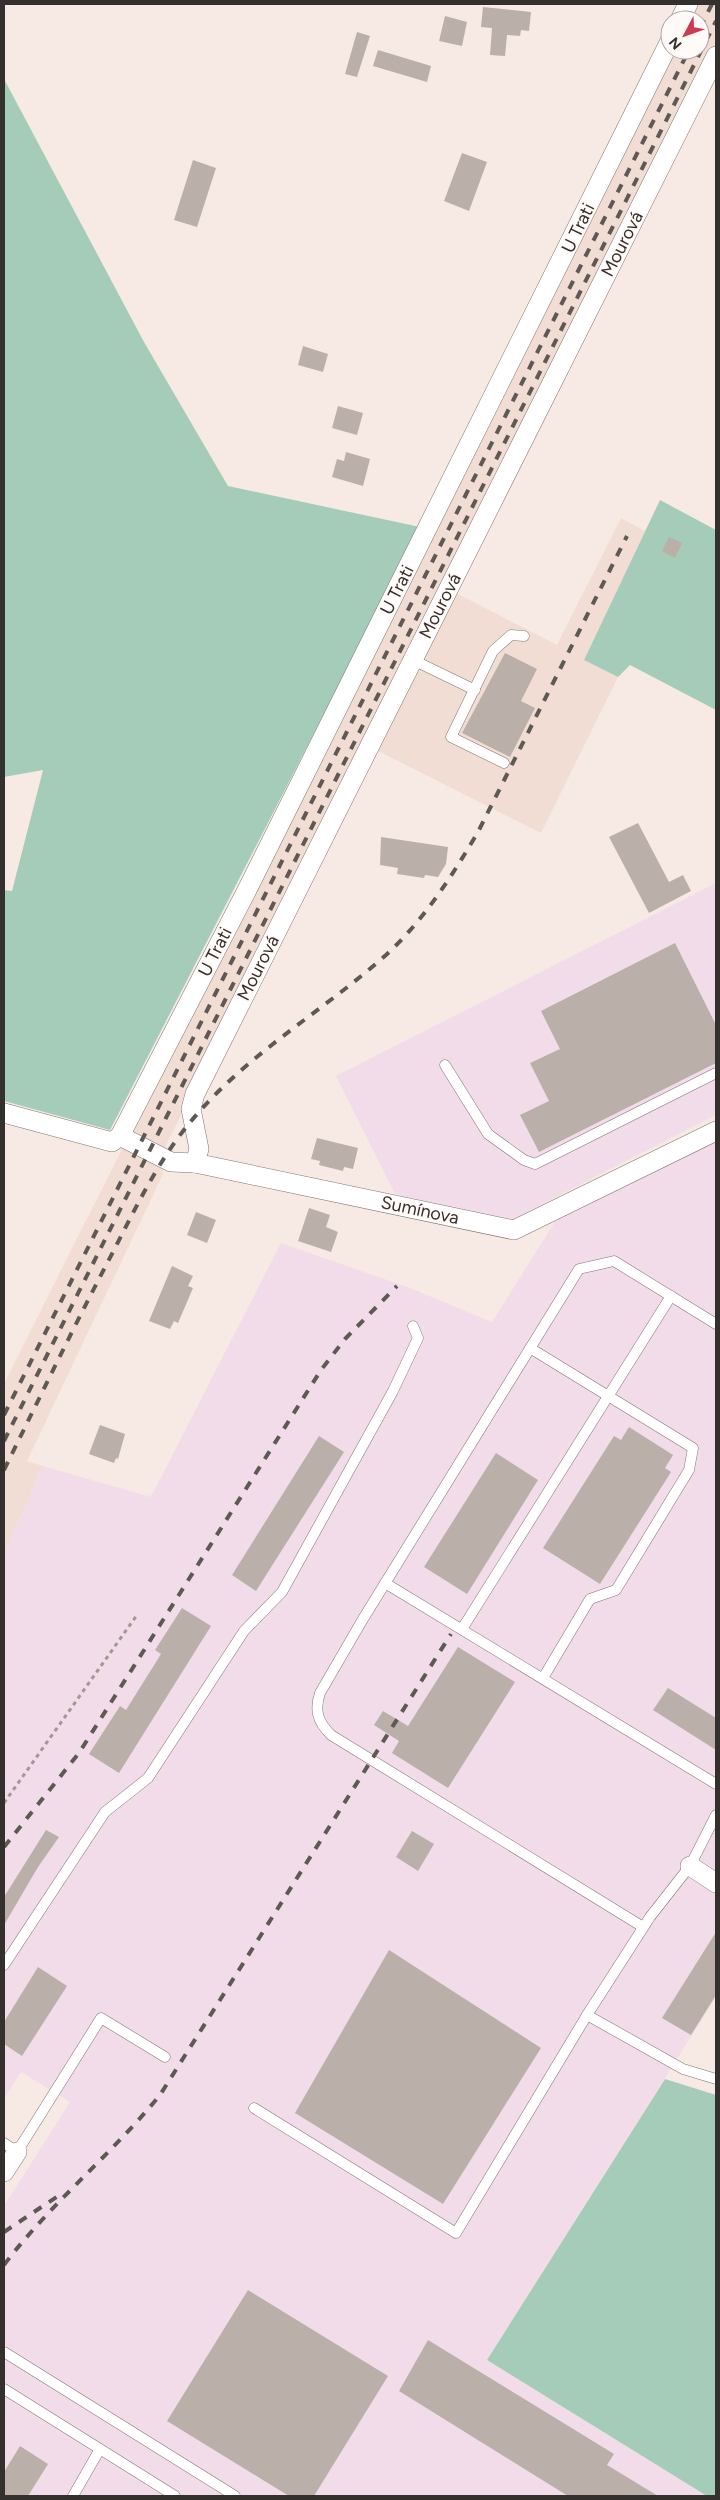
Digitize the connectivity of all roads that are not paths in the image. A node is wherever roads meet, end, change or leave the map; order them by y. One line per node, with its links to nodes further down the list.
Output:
1 (716, 56): 4 (street, Mourová)
2 (661, 60): 11 (street, U Trati)
3 (524, 636): 5 (lane)
4 (413, 660): 5 (lane); 12 (street, Mourová)
5 (475, 690): 6 (lane)
6 (504, 763)
7 (445, 1065): 8 (lane)
8 (716, 1073)
9 (4, 1113): 11 (street)
10 (716, 1130): 12 (street, Sumínova)
11 (116, 1139): 12 (street, Sumínova)
12 (195, 1163)
13 (671, 1296): 14 (lane); 16 (lane); 17 (lane)
14 (716, 1324)
15 (413, 1326): 26 (lane)
16 (530, 1348): 17 (lane); 18 (lane)
17 (609, 1394): 19 (lane); 20 (lane)
18 (385, 1583): 19 (lane); 25 (lane)
19 (462, 1629): 20 (lane)
20 (543, 1678): 21 (lane)
21 (716, 1784)
22 (716, 1815): 23 (lane)
23 (690, 1866): 24 (street); 25 (lane)
24 (716, 1883)
25 (643, 1927): 27 (lane)
26 (4, 1966)
27 (587, 2015): 29 (lane); 30 (lane)
28 (166, 2057): 31 (lane)
29 (716, 2079)
30 (254, 2108)
31 (10, 2148): 32 (street)
32 (4, 2172)
33 (4, 2352): 38 (lane)
34 (4, 2390): 35 (lane)
35 (100, 2449): 36 (lane); 37 (lane)
36 (74, 2496)
37 (175, 2496)
38 (235, 2496)

